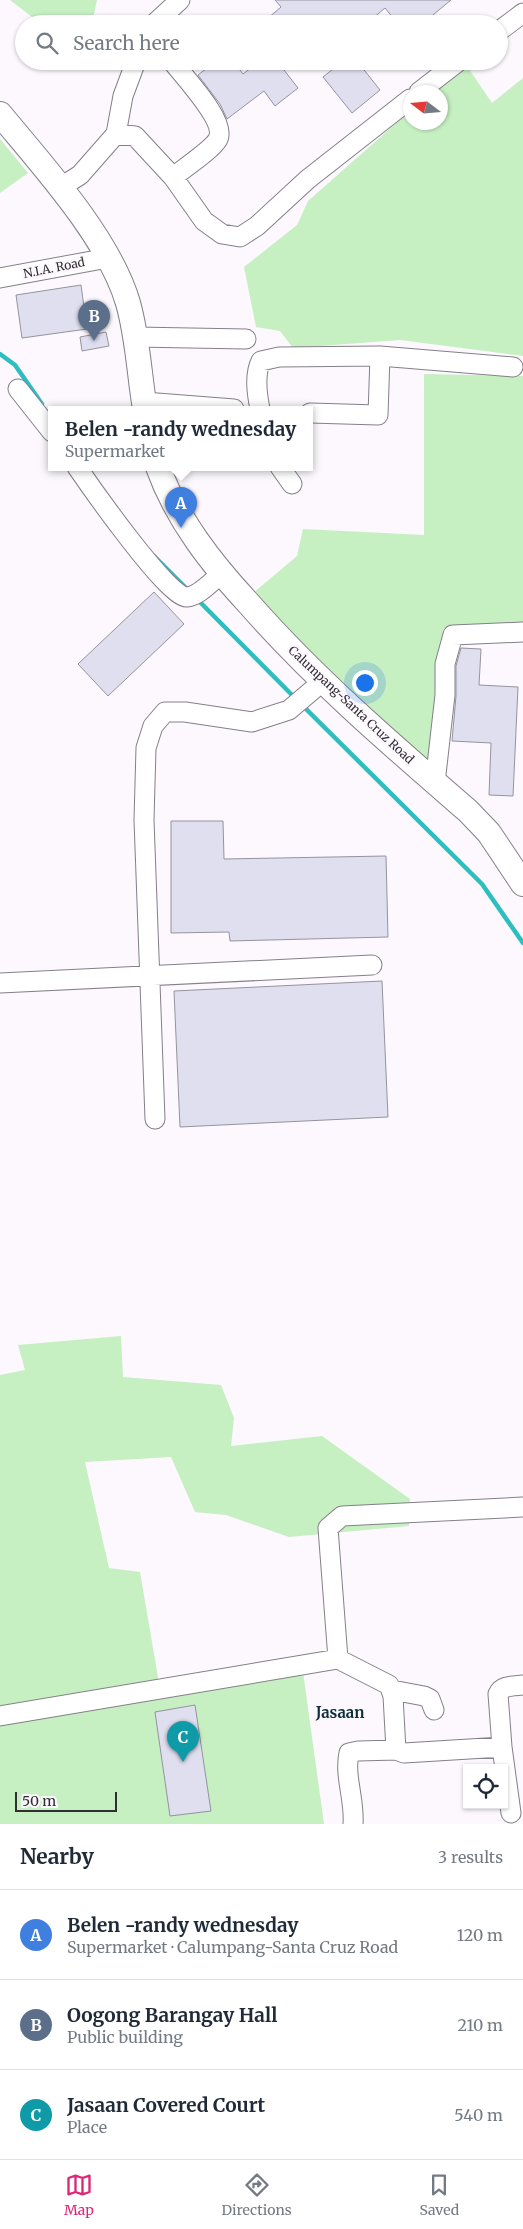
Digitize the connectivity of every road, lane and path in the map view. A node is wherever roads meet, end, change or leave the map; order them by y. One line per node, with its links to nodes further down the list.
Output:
1 (180, 0): 3 (street)
2 (523, 13): 4 (street)
3 (164, 15)
4 (508, 24)
5 (133, 70): 11 (street)
6 (179, 70): 12 (street)
7 (448, 70): 8 (street)
8 (427, 85)
9 (403, 104): 12 (street)
10 (0, 114): 13 (main road)
11 (116, 134): 12 (street); 13 (street)
12 (173, 177)
13 (61, 187): 14 (main road)
14 (108, 258): 15 (street, N.I.A. Road); 16 (main road)
15 (0, 278)
16 (135, 337): 17 (street); 21 (main road)
17 (246, 339)
18 (380, 356): 19 (street); 22 (street); 23 (street)
19 (513, 366)
20 (18, 389): 24 (street)
21 (144, 406)
22 (259, 406)
23 (313, 412)
24 (48, 427)
25 (79, 471): 29 (street)
26 (159, 471): 29 (main road, Calumpang-Santa Cruz Road)
27 (283, 471): 28 (street)
28 (292, 484)
29 (221, 574): 31 (main road, Calumpang-Santa Cruz Road)
30 (523, 632): 32 (street)
31 (322, 682): 32 (main road, Calumpang-Santa Cruz Road); 35 (street)
32 (435, 783): 33 (main road, Calumpang-Santa Cruz Road)
33 (523, 884)
34 (372, 965): 35 (street)
35 (150, 975): 36 (street); 37 (street)
36 (0, 983)
37 (155, 1119)
38 (523, 1507): 39 (street)
39 (338, 1659): 41 (street); 43 (street)
40 (523, 1685): 44 (street)
41 (392, 1690): 42 (street); 45 (street)
42 (434, 1710)
43 (0, 1716)
44 (502, 1748): 45 (street); 46 (street)
45 (396, 1750): 47 (street)
46 (511, 1812)
47 (353, 1824)

